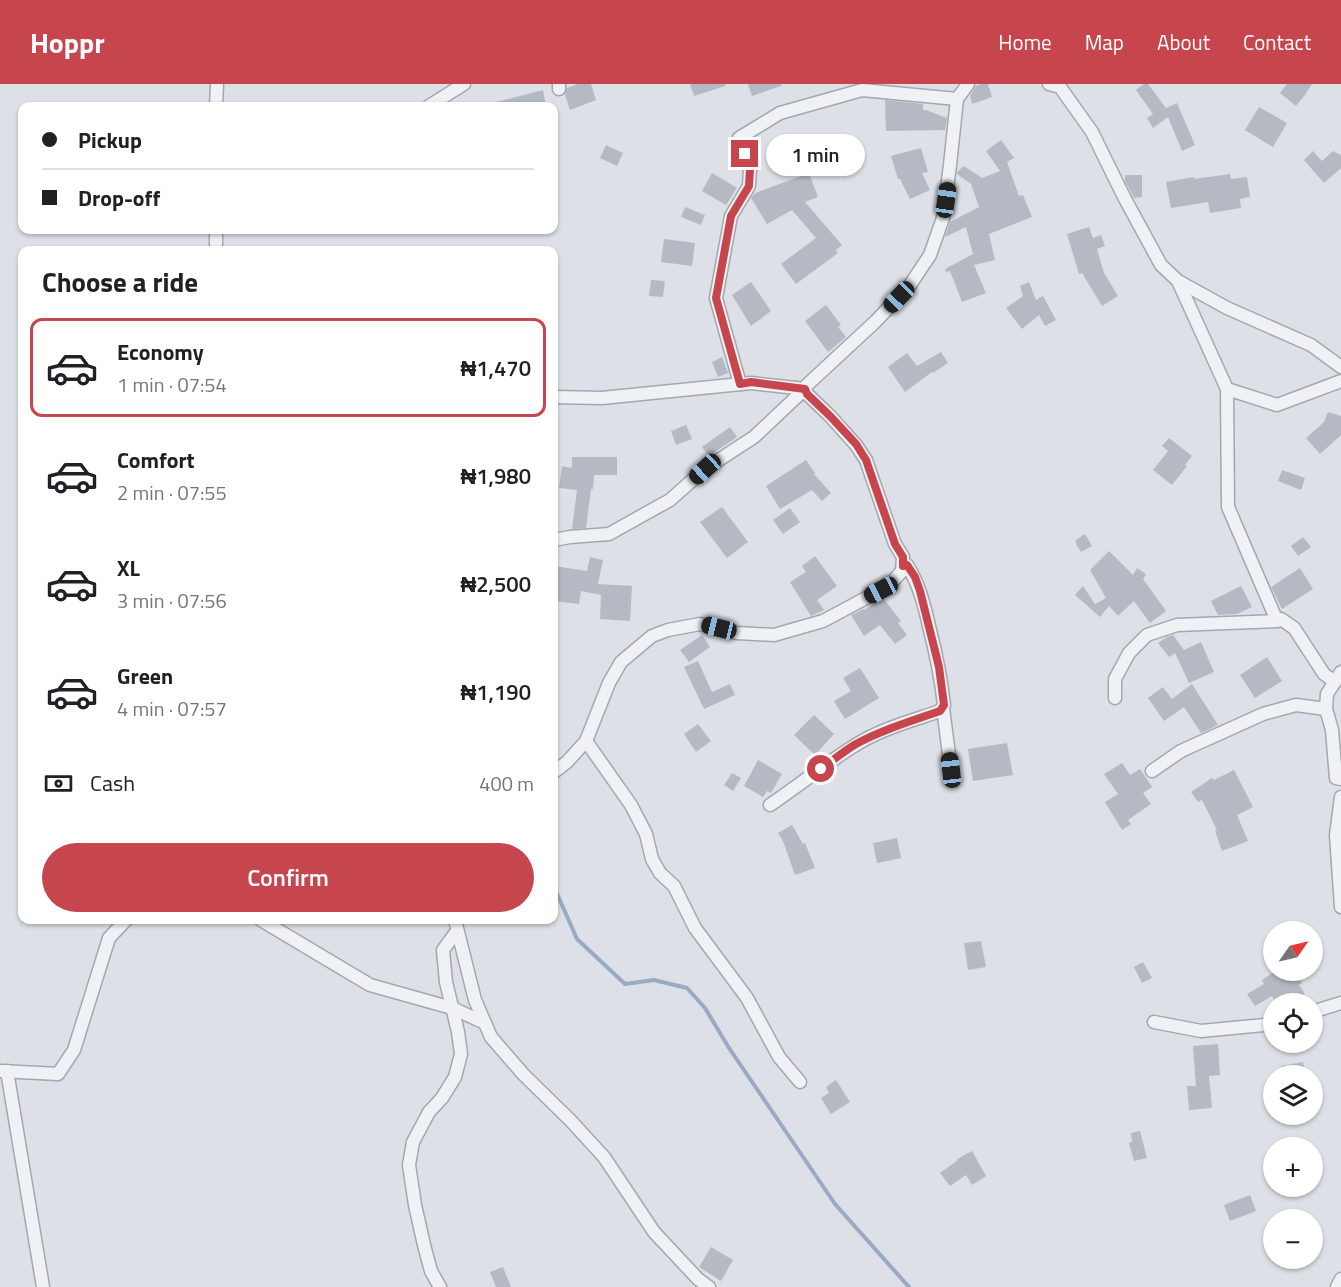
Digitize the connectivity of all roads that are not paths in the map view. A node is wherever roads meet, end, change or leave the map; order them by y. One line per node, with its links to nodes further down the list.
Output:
1 (218, 84): 6 (street)
2 (464, 84): 7 (street)
3 (968, 84): 5 (street)
4 (1050, 84): 8 (street)
5 (957, 99): 11 (street); 12 (street)
6 (216, 102)
7 (435, 102)
8 (1178, 281): 9 (street); 13 (street)
9 (1341, 367)
10 (1341, 381): 13 (street)
11 (740, 384): 12 (street); 14 (street)
12 (805, 389): 15 (street); 16 (street)
13 (1227, 389): 17 (street)
14 (558, 397)
15 (558, 539)
16 (903, 566): 20 (street); 22 (street)
17 (1277, 621): 18 (street); 19 (street)
18 (1338, 677): 21 (street)
19 (1115, 698)
20 (943, 708): 24 (street); 28 (street)
21 (1326, 709): 25 (street); 26 (street)
22 (586, 741): 23 (street); 40 (street)
23 (558, 769)
24 (951, 770)
25 (1152, 771)
26 (1339, 778)
27 (1341, 798): 29 (street)
28 (770, 805)
29 (1341, 907)
30 (122, 924): 39 (street)
31 (268, 924): 34 (street)
32 (456, 925): 34 (street); 37 (street)
33 (1341, 1003): 35 (street)
34 (452, 1008): 37 (street); 43 (street)
35 (1323, 1009)
36 (1154, 1022): 38 (street)
37 (485, 1023): 44 (street)
38 (1263, 1025)
39 (3, 1071): 42 (street)
40 (800, 1082)
41 (1341, 1279): 45 (street)
42 (43, 1287)
43 (440, 1287)
44 (709, 1287)
45 (1337, 1287)

